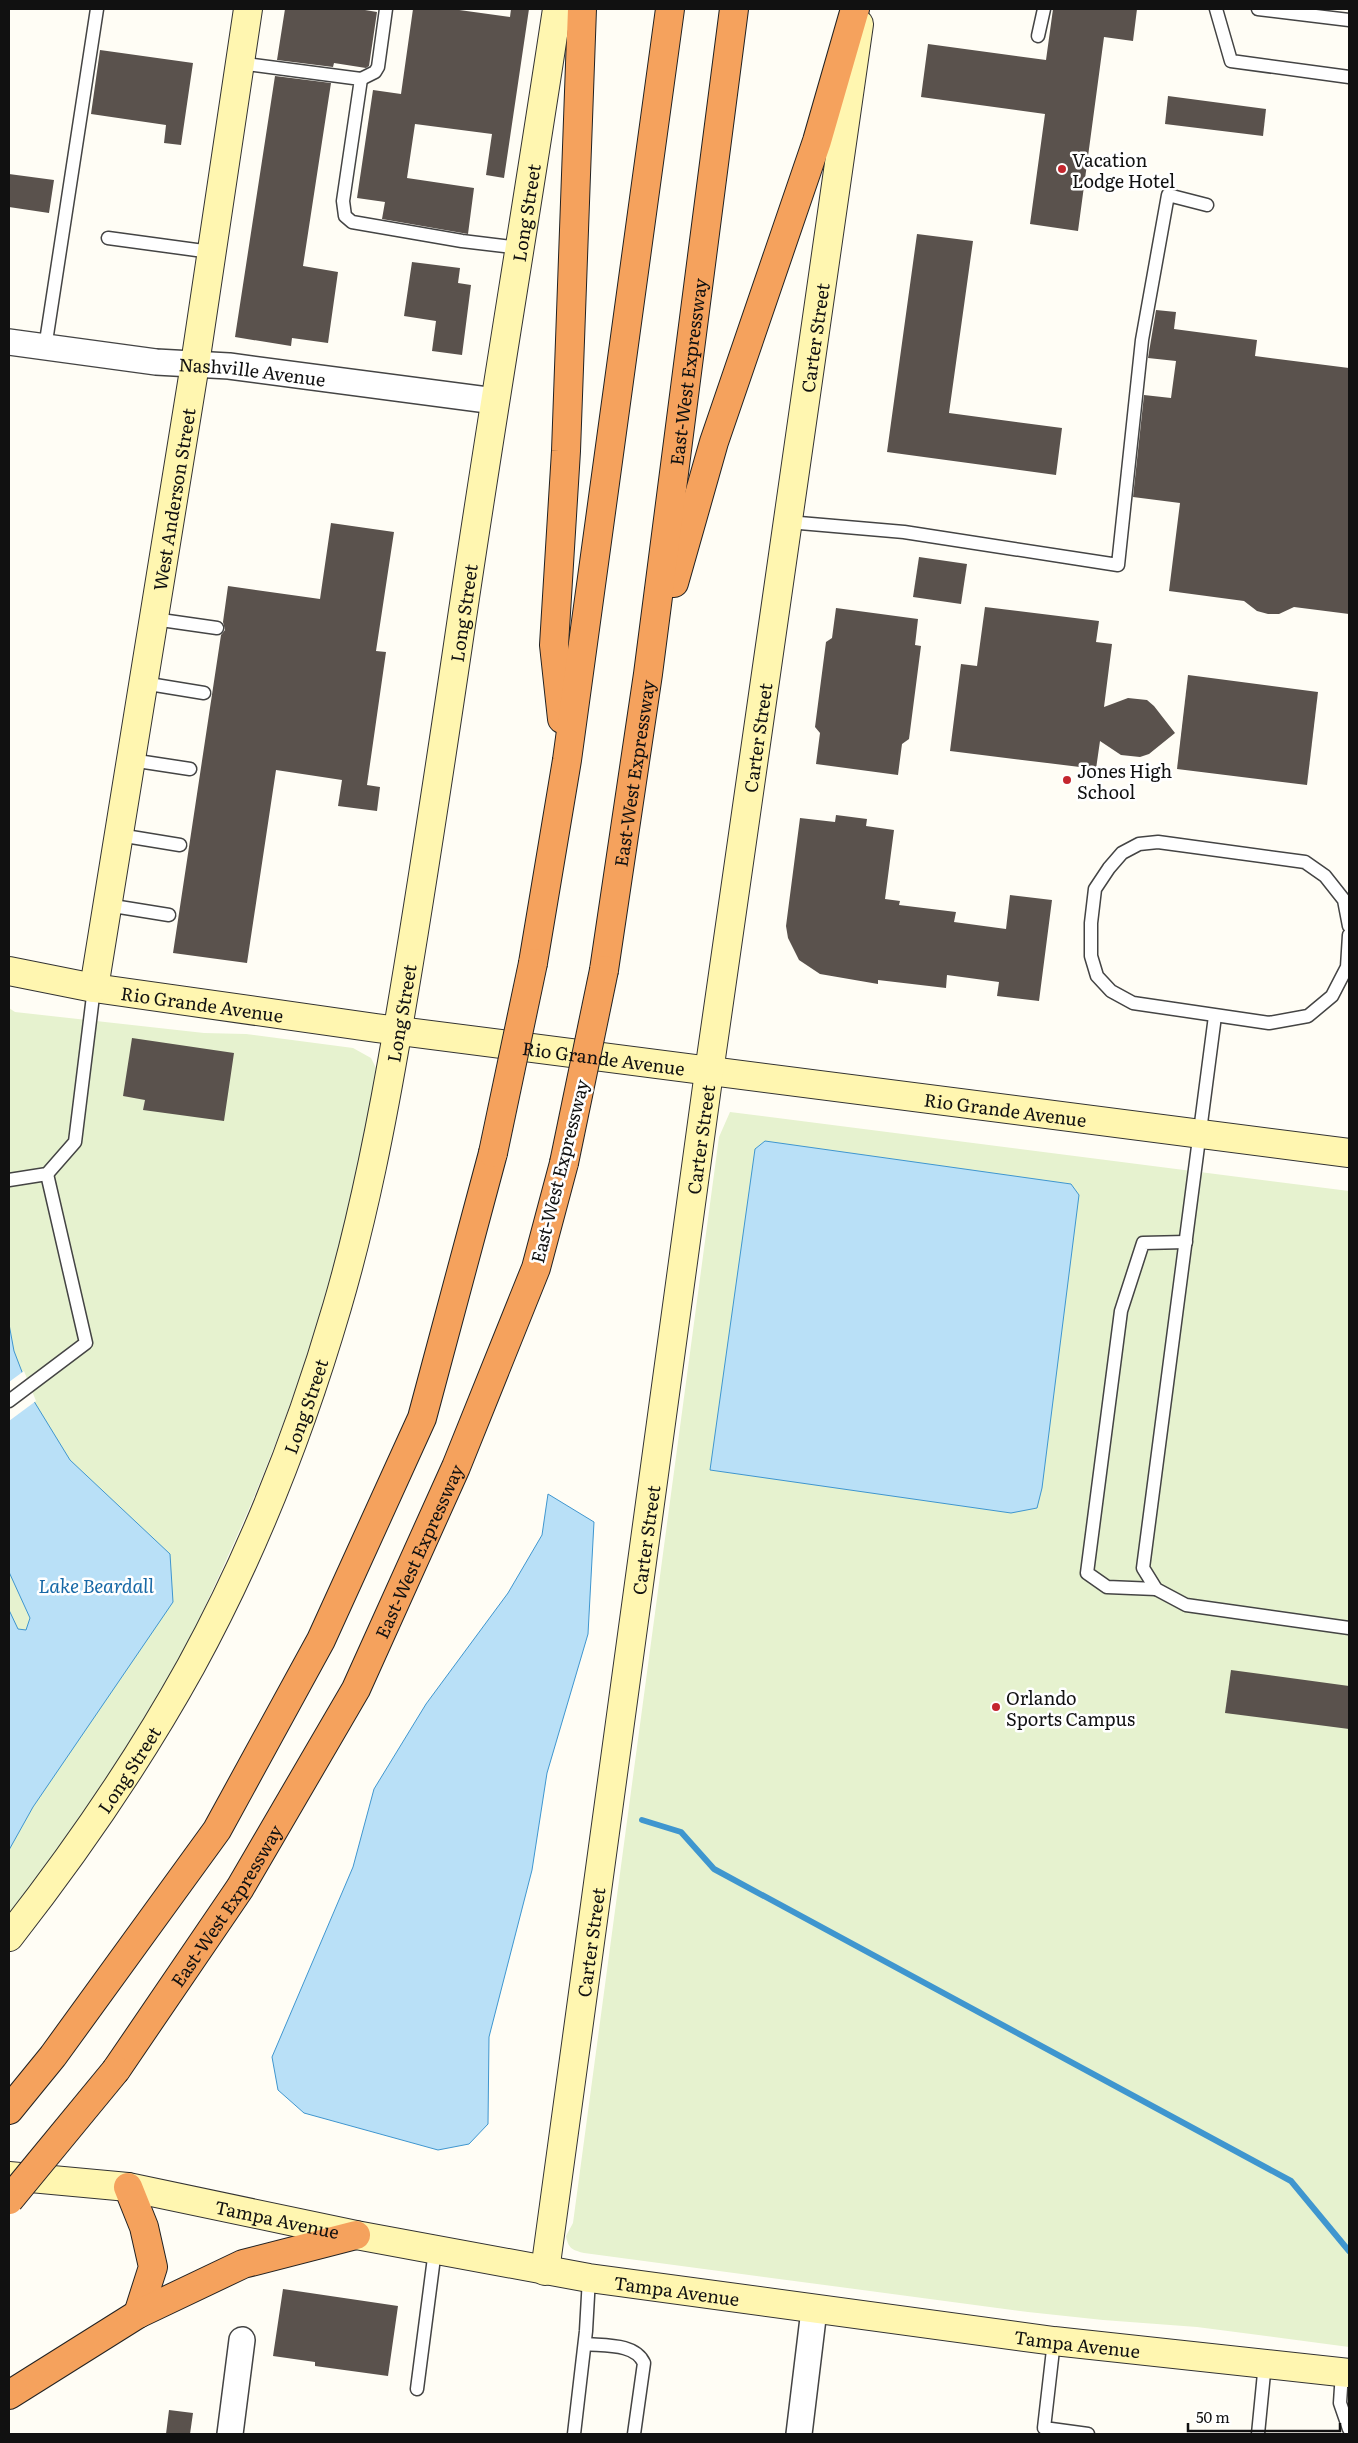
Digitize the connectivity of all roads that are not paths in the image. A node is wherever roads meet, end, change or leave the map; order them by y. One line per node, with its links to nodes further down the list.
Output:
1 (96, 9): 23 (lane)
2 (248, 9): 15 (street, West Anderson Street)
3 (386, 9): 17 (lane)
4 (557, 9): 20 (street, Long Street)
5 (582, 9): 33 (highway)
6 (670, 9): 33 (highway)
7 (734, 9): 29 (highway, East-West Expressway)
8 (855, 9): 29 (highway)
9 (862, 9): 26 (street, Carter Street)
10 (1044, 9): 14 (lane)
11 (1216, 9): 16 (lane)
12 (1258, 9): 13 (lane)
13 (1349, 20)
14 (1038, 36)
15 (240, 63): 17 (lane); 21 (street, West Anderson Street)
16 (1349, 77)
17 (362, 79): 20 (lane)
18 (1207, 205): 26 (lane)
19 (108, 238): 21 (lane)
20 (520, 248): 25 (street, Long Street)
21 (211, 252): 24 (street, West Anderson Street)
22 (9, 342): 23 (street, Nashville Avenue)
23 (45, 348): 24 (street, Nashville Avenue)
24 (195, 364): 25 (street, Nashville Avenue); 27 (street, West Anderson Street)
25 (495, 401): 44 (street, Long Street)
26 (788, 522): 45 (street, Carter Street)
27 (154, 619): 28 (lane); 30 (street, West Anderson Street)
28 (216, 628)
29 (648, 674): 58 (highway, East-West Expressway, bridge)
30 (143, 683): 31 (lane); 32 (street, West Anderson Street)
31 (204, 693)
32 (131, 760): 34 (lane); 35 (street, West Anderson Street)
33 (566, 760): 55 (highway, bridge)
34 (190, 769)
35 (119, 836): 36 (lane); 37 (street, West Anderson Street)
36 (180, 845)
37 (107, 905): 38 (lane); 42 (street, West Anderson Street)
38 (169, 915)
39 (1349, 926): 43 (lane)
40 (1349, 935): 43 (lane)
41 (9, 972): 42 (street, Rio Grande Avenue)
42 (94, 988): 44 (street, Rio Grande Avenue); 48 (lane)
43 (1215, 1016): 46 (lane)
44 (398, 1030): 45 (street, Rio Grande Avenue); 54 (street, Long Street)
45 (709, 1072): 46 (street, Rio Grande Avenue); 61 (street, Carter Street)
46 (1200, 1134): 47 (street, Rio Grande Avenue); 50 (lane)
47 (1349, 1153)
48 (47, 1174): 49 (lane); 51 (lane)
49 (9, 1180)
50 (1186, 1242): 52 (lane); 52 (lane)
51 (9, 1402)
52 (1156, 1589): 53 (lane)
53 (1349, 1628)
54 (9, 1937)
55 (9, 2110)
56 (9, 2176): 57 (street, Tampa Avenue)
57 (128, 2187): 59 (street, Tampa Avenue); 64 (highway)
58 (9, 2200)
59 (356, 2235): 60 (street, Tampa Avenue); 64 (highway)
60 (435, 2250): 61 (street, Tampa Avenue); 70 (lane)
61 (545, 2271): 62 (street, Tampa Avenue)
62 (590, 2278): 63 (street, Tampa Avenue); 67 (lane)
63 (814, 2310): 66 (street, Tampa Avenue); 77 (street)
64 (138, 2314): 71 (highway)
65 (242, 2340): 74 (street)
66 (1054, 2341): 68 (street, Tampa Avenue); 73 (lane)
67 (585, 2344): 75 (lane); 76 (lane)
68 (1265, 2363): 69 (street, Tampa Avenue); 79 (lane)
69 (1346, 2372): 72 (lane)
70 (417, 2389)
71 (9, 2395)
72 (1349, 2429)
73 (1043, 2431): 78 (lane)
74 (230, 2434)
75 (574, 2434)
76 (634, 2434)
77 (799, 2434)
78 (1088, 2434)
79 (1258, 2434)

